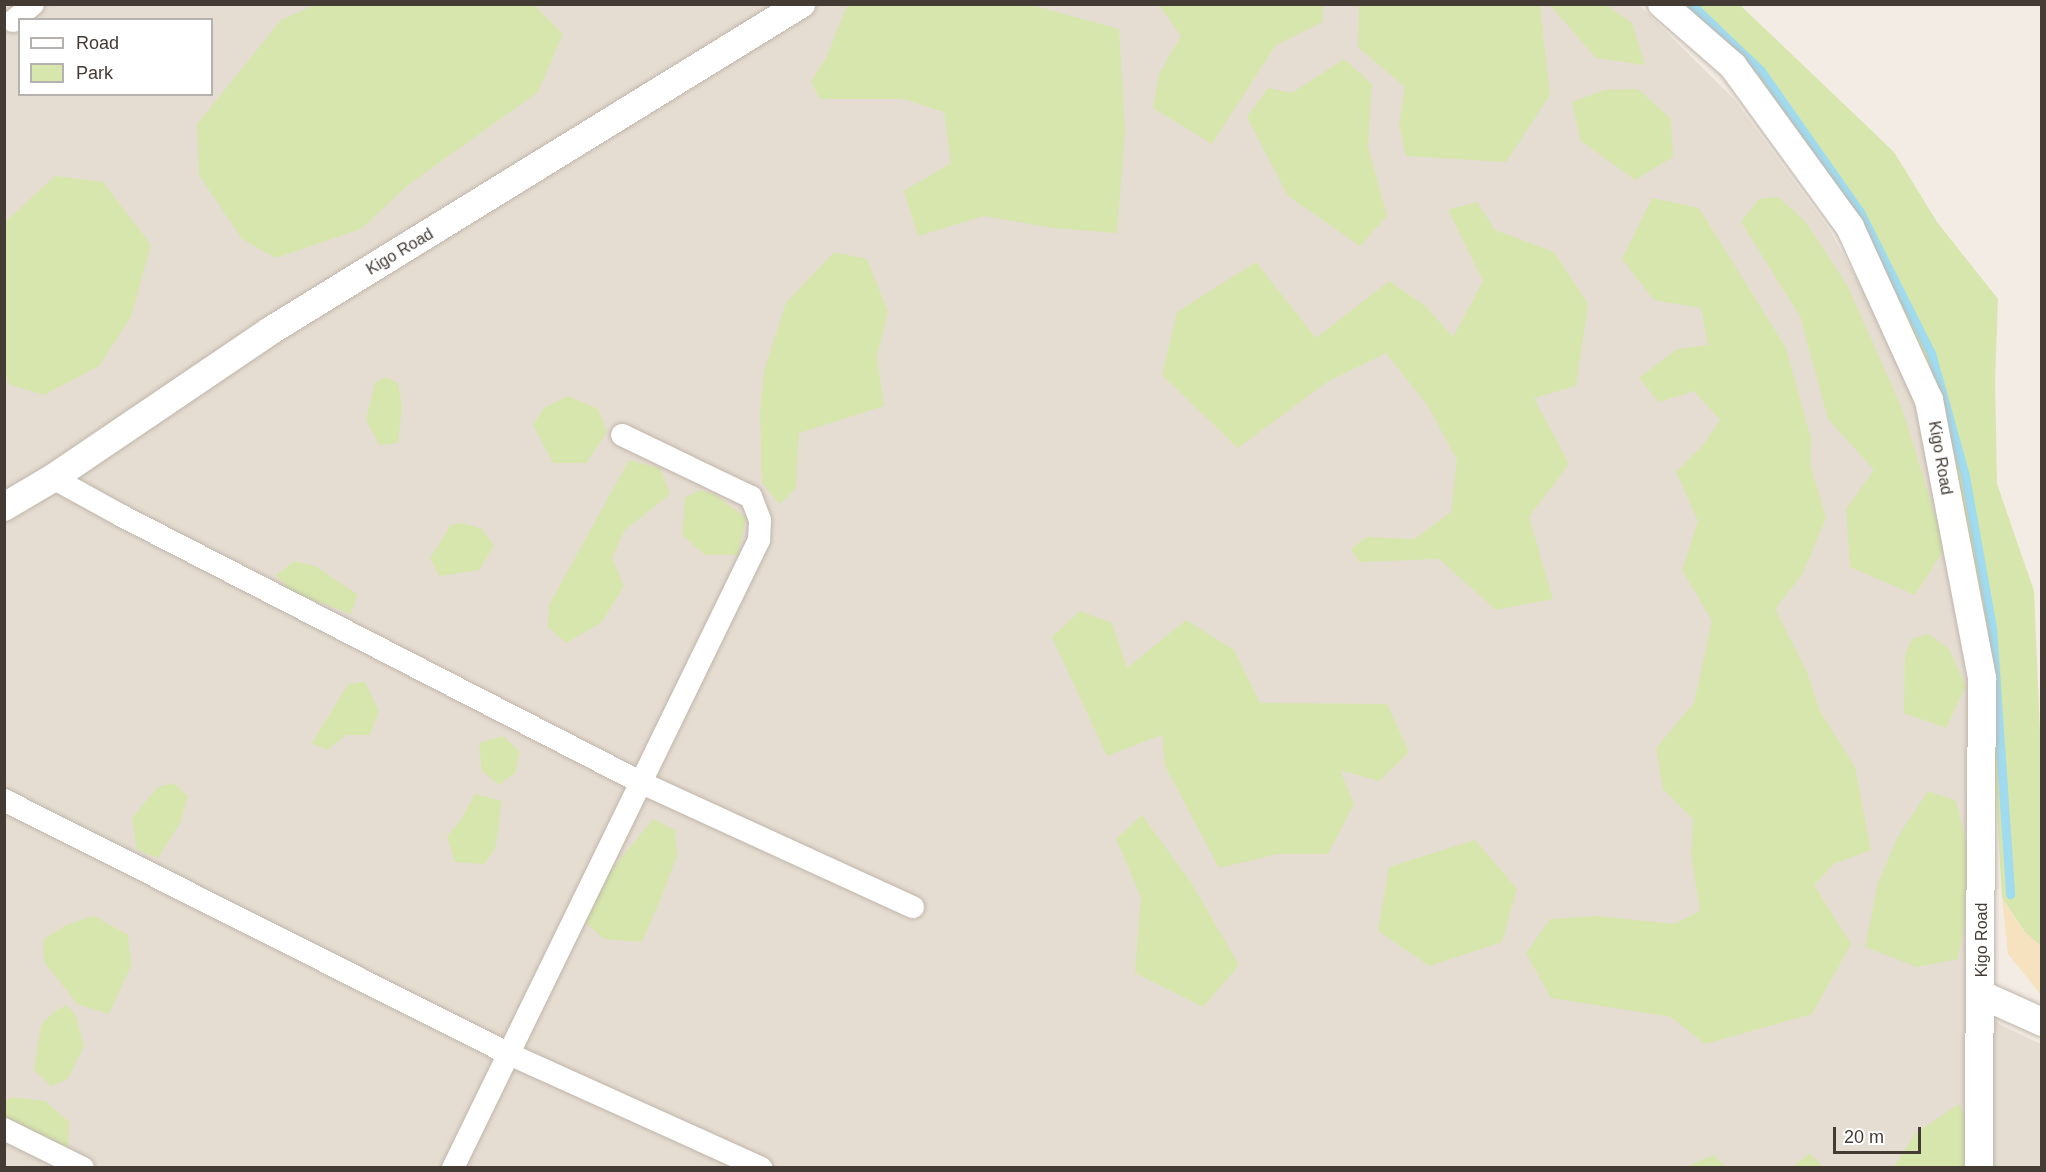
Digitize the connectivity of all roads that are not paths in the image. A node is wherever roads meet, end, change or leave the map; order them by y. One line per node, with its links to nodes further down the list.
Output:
1 (33, 4): 4 (street)
2 (801, 4): 6 (street, Kigo Road)
3 (1662, 4): 11 (street, Kigo Road)
4 (13, 21)
5 (622, 435): 8 (street)
6 (53, 478): 7 (street, Kigo Road); 8 (street)
7 (4, 507)
8 (642, 783): 10 (street); 13 (street)
9 (4, 800): 13 (street)
10 (913, 907)
11 (1982, 995): 12 (street, Kigo Road); 18 (street, Kigo Road)
12 (2042, 1022)
13 (509, 1054): 16 (street); 17 (street)
14 (4, 1129): 15 (street)
15 (83, 1167)
16 (453, 1167)
17 (761, 1167)
18 (1979, 1167)

